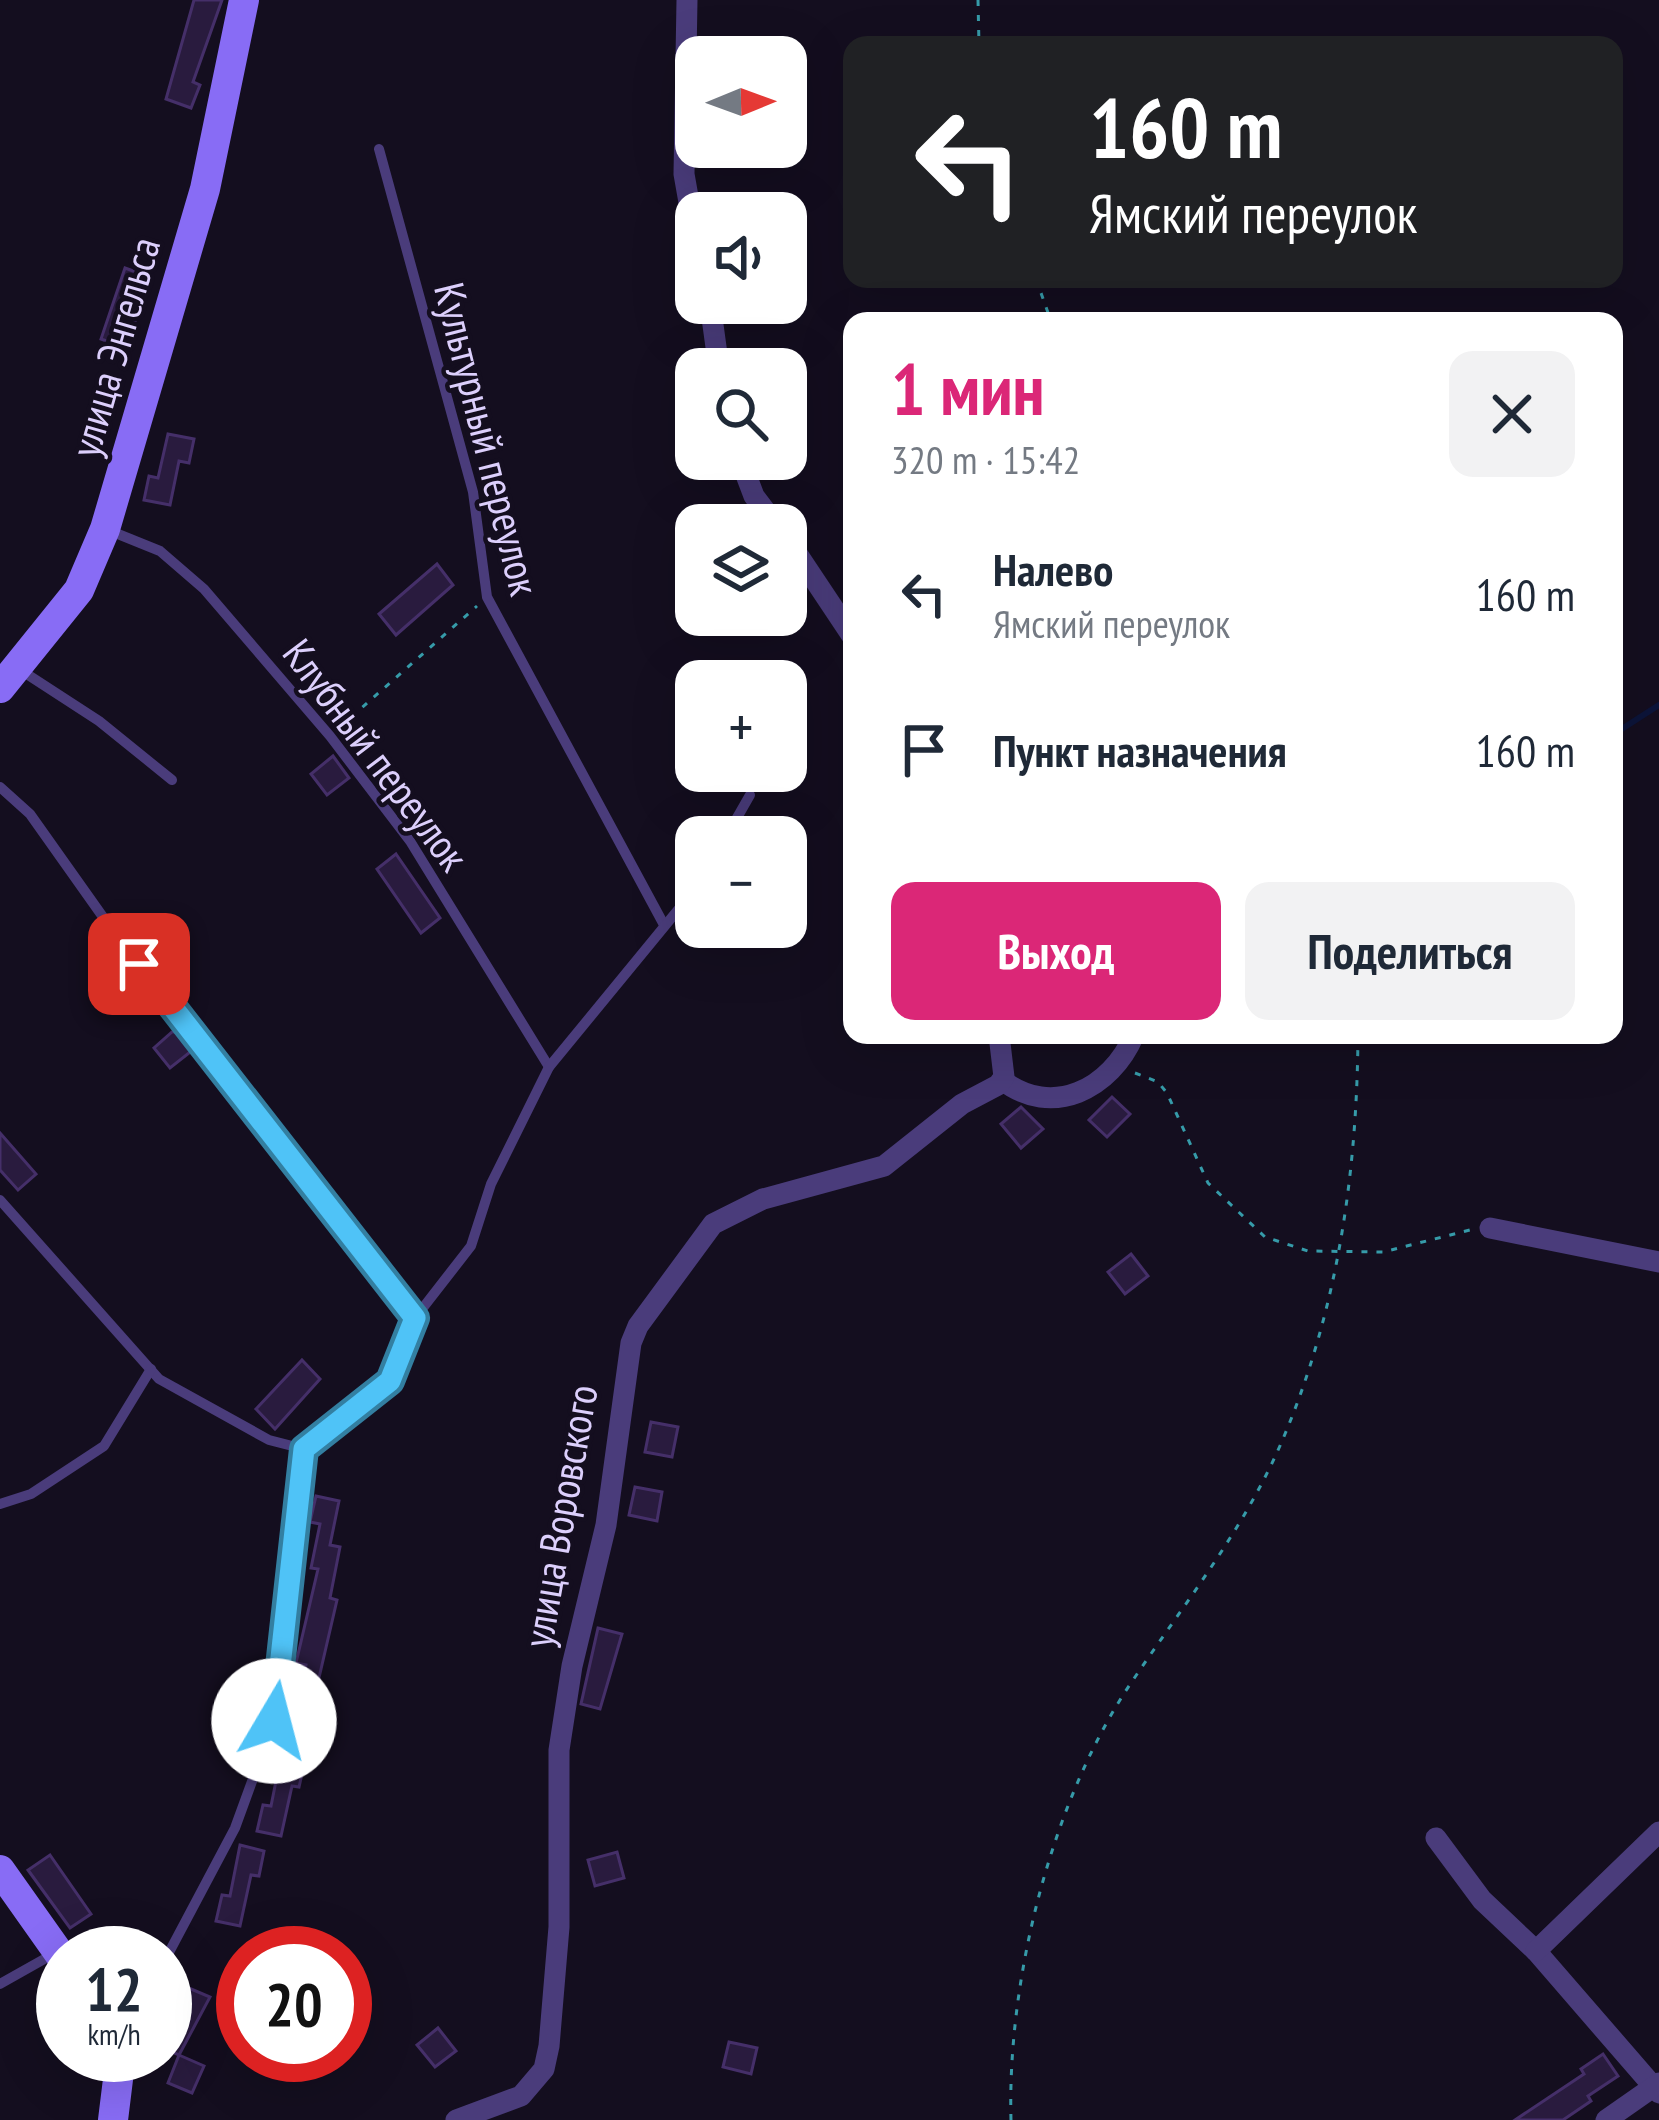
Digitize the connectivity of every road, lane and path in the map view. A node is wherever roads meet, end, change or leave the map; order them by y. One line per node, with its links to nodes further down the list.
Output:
1 (244, 0): 7 (street, улица Энгельса)
2 (687, 0): 6 (street)
3 (977, 0): 4 (path)
4 (979, 36)
5 (380, 149): 9 (lane, Культурный переулок)
6 (687, 192)
7 (105, 529): 11 (street, улица Энгельса); 12 (lane, Клубный переулок)
8 (807, 568): 10 (street)
9 (487, 597): 12 (path); 18 (lane, Культурный переулок)
10 (843, 622)
11 (10, 679): 13 (lane)
12 (330, 736): 22 (lane, Клубный переулок)
13 (172, 780)
14 (0, 787): 29 (lane)
15 (750, 795): 16 (lane)
16 (738, 816)
17 (675, 910): 18 (lane)
18 (663, 923): 22 (lane)
19 (1000, 1044): 24 (street)
20 (1130, 1044): 23 (street)
21 (1358, 1044): 27 (path)
22 (549, 1066): 29 (lane)
23 (1118, 1067): 24 (street); 27 (path)
24 (1002, 1080): 44 (street, улица Воровского)
25 (0, 1200): 30 (lane)
26 (1490, 1228): 27 (path); 28 (street)
27 (1340, 1251): 45 (path)
28 (1659, 1262)
29 (415, 1318): 31 (lane)
30 (151, 1369): 31 (lane); 32 (lane)
31 (304, 1449): 37 (lane)
32 (0, 1504)
33 (1659, 1832): 38 (street)
34 (1436, 1838): 38 (street)
35 (0, 1870): 36 (street)
36 (39, 1926)
37 (183, 1926)
38 (1536, 1951): 42 (street)
39 (36, 1967): 40 (lane)
40 (0, 1984)
41 (118, 2082): 43 (street)
42 (1657, 2088): 46 (street)
43 (113, 2120)
44 (456, 2120)
45 (1011, 2120)
46 (1606, 2120)

